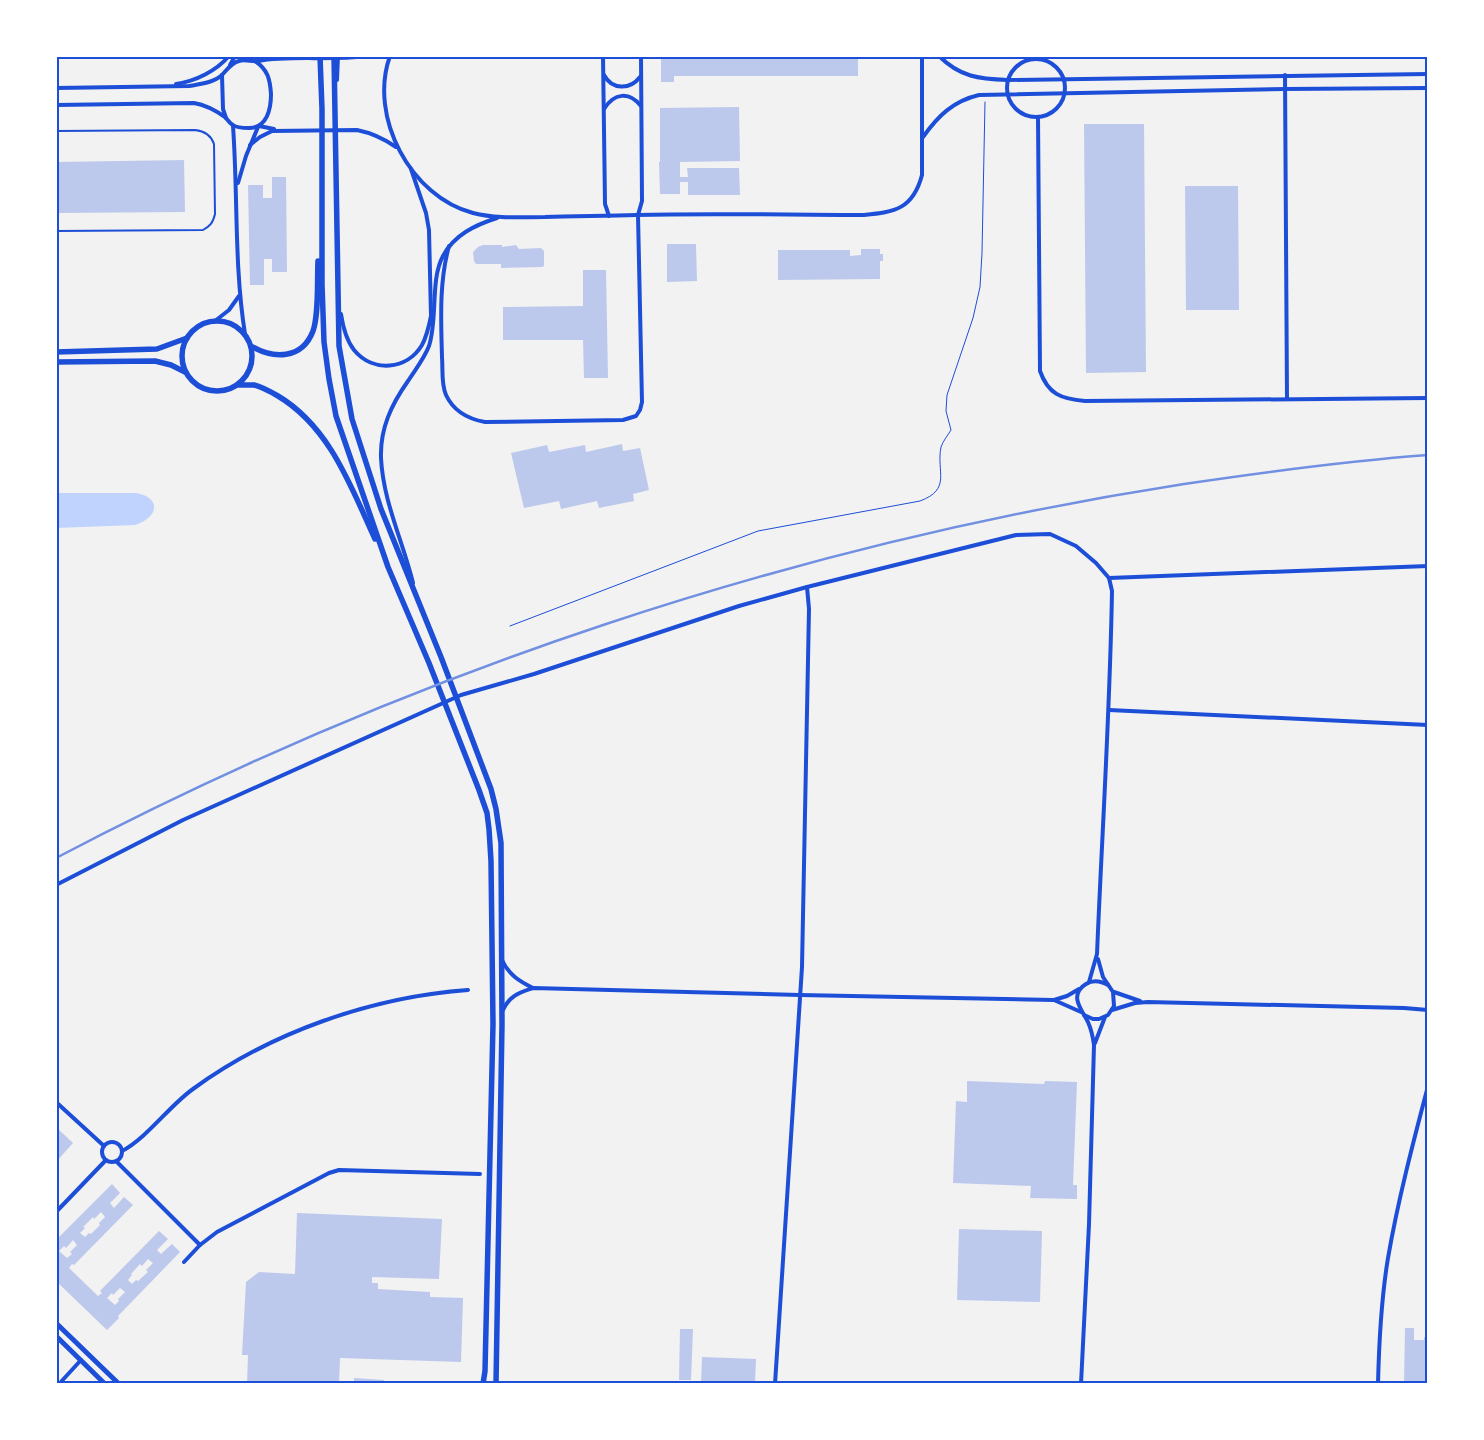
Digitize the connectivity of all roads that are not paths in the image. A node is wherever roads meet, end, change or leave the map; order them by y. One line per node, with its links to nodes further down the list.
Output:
1 (229, 56): 23 (street)
2 (236, 56): 15 (street)
3 (320, 56): 44 (main road)
4 (334, 56): 31 (main road)
5 (338, 56): 31 (street)
6 (366, 56): 12 (street)
7 (390, 56): 41 (street)
8 (603, 56): 16 (street)
9 (641, 56): 20 (street)
10 (922, 56): 39 (street)
11 (939, 56): 22 (street)
12 (361, 57): 14 (street)
13 (1034, 57): 21 (street); 22 (street)
14 (255, 61): 15 (street); 36 (street)
15 (230, 66): 17 (street)
16 (603, 73): 20 (street); 32 (street)
17 (222, 74): 23 (street); 34 (street)
18 (1428, 74): 19 (street)
19 (1285, 75): 21 (street); 25 (street)
20 (641, 76): 30 (street)
21 (1063, 79): 22 (street); 28 (street)
22 (1008, 80): 27 (street)
23 (162, 87): 24 (street)
24 (56, 88)
25 (1285, 88): 26 (street); 28 (street); 61 (street)
26 (1428, 88)
27 (1007, 94): 28 (street); 33 (street); 39 (street)
28 (1064, 94): 33 (street)
29 (56, 104): 34 (street)
30 (641, 106): 32 (street); 45 (street)
31 (335, 110): 50 (main road)
32 (603, 110): 46 (street)
33 (1038, 116): 61 (street)
34 (226, 118): 35 (street)
35 (233, 126): 36 (street); 43 (street)
36 (259, 126): 37 (street); 40 (street)
37 (281, 130): 40 (street); 41 (street)
38 (56, 131): 48 (lane)
39 (923, 136): 45 (street)
40 (250, 145): 43 (street)
41 (398, 148): 42 (street)
42 (409, 164): 47 (street); 50 (street)
43 (237, 187): 51 (street)
44 (321, 209): 55 (main road); 63 (main road)
45 (638, 215): 46 (street); 49 (street)
46 (609, 216): 47 (street)
47 (499, 218): 49 (street)
48 (56, 231)
49 (449, 246): 66 (street)
50 (337, 284): 66 (main road)
51 (239, 296): 52 (street); 53 (street)
52 (216, 321): 53 (main road); 54 (main road)
53 (245, 334): 55 (main road)
54 (187, 338): 56 (main road); 58 (main road)
55 (251, 346): 59 (main road)
56 (56, 352)
57 (56, 362): 58 (main road)
58 (186, 372): 59 (main road)
59 (239, 385): 63 (main road)
60 (1428, 398): 61 (street)
61 (1287, 399)
62 (1428, 566): 64 (street)
63 (388, 567): 104 (main road)
64 (1109, 578): 65 (street); 67 (street)
65 (807, 587): 69 (street); 78 (street)
66 (417, 598): 71 (main road)
67 (1109, 710): 68 (street); 70 (street)
68 (1428, 725)
69 (56, 885)
70 (1097, 954): 72 (street); 73 (street)
71 (502, 958): 75 (street); 84 (main road)
72 (1089, 982): 73 (street); 74 (street)
73 (1108, 986): 77 (street)
74 (1082, 987): 79 (street); 83 (street)
75 (533, 988): 78 (street); 84 (street)
76 (468, 990): 90 (street)
77 (1113, 992): 80 (street); 81 (street)
78 (800, 995): 79 (street); 107 (street)
79 (1054, 1000): 83 (street)
80 (1148, 1002): 81 (street); 82 (street)
81 (1112, 1010): 85 (street)
82 (1428, 1010)
83 (1082, 1013): 85 (street); 86 (street)
84 (502, 1015): 100 (main road)
85 (1105, 1017): 86 (street)
86 (1094, 1045): 108 (street)
87 (1428, 1086): 109 (street)
88 (56, 1102): 89 (street)
89 (104, 1146): 90 (street); 91 (street)
90 (122, 1151): 92 (street)
91 (106, 1160): 92 (street); 94 (street)
92 (116, 1161): 95 (street)
93 (480, 1174): 95 (street)
94 (56, 1212)
95 (200, 1245): 96 (street)
96 (184, 1262)
97 (56, 1323): 103 (street)
98 (56, 1336): 99 (street)
99 (82, 1360): 101 (street); 102 (street)
100 (495, 1369): 105 (main road); 106 (main road)
101 (58, 1384)
102 (105, 1384)
103 (118, 1384)
104 (482, 1384)
105 (496, 1384)
106 (500, 1384)
107 (775, 1384)
108 (1081, 1384)
109 (1378, 1384)

